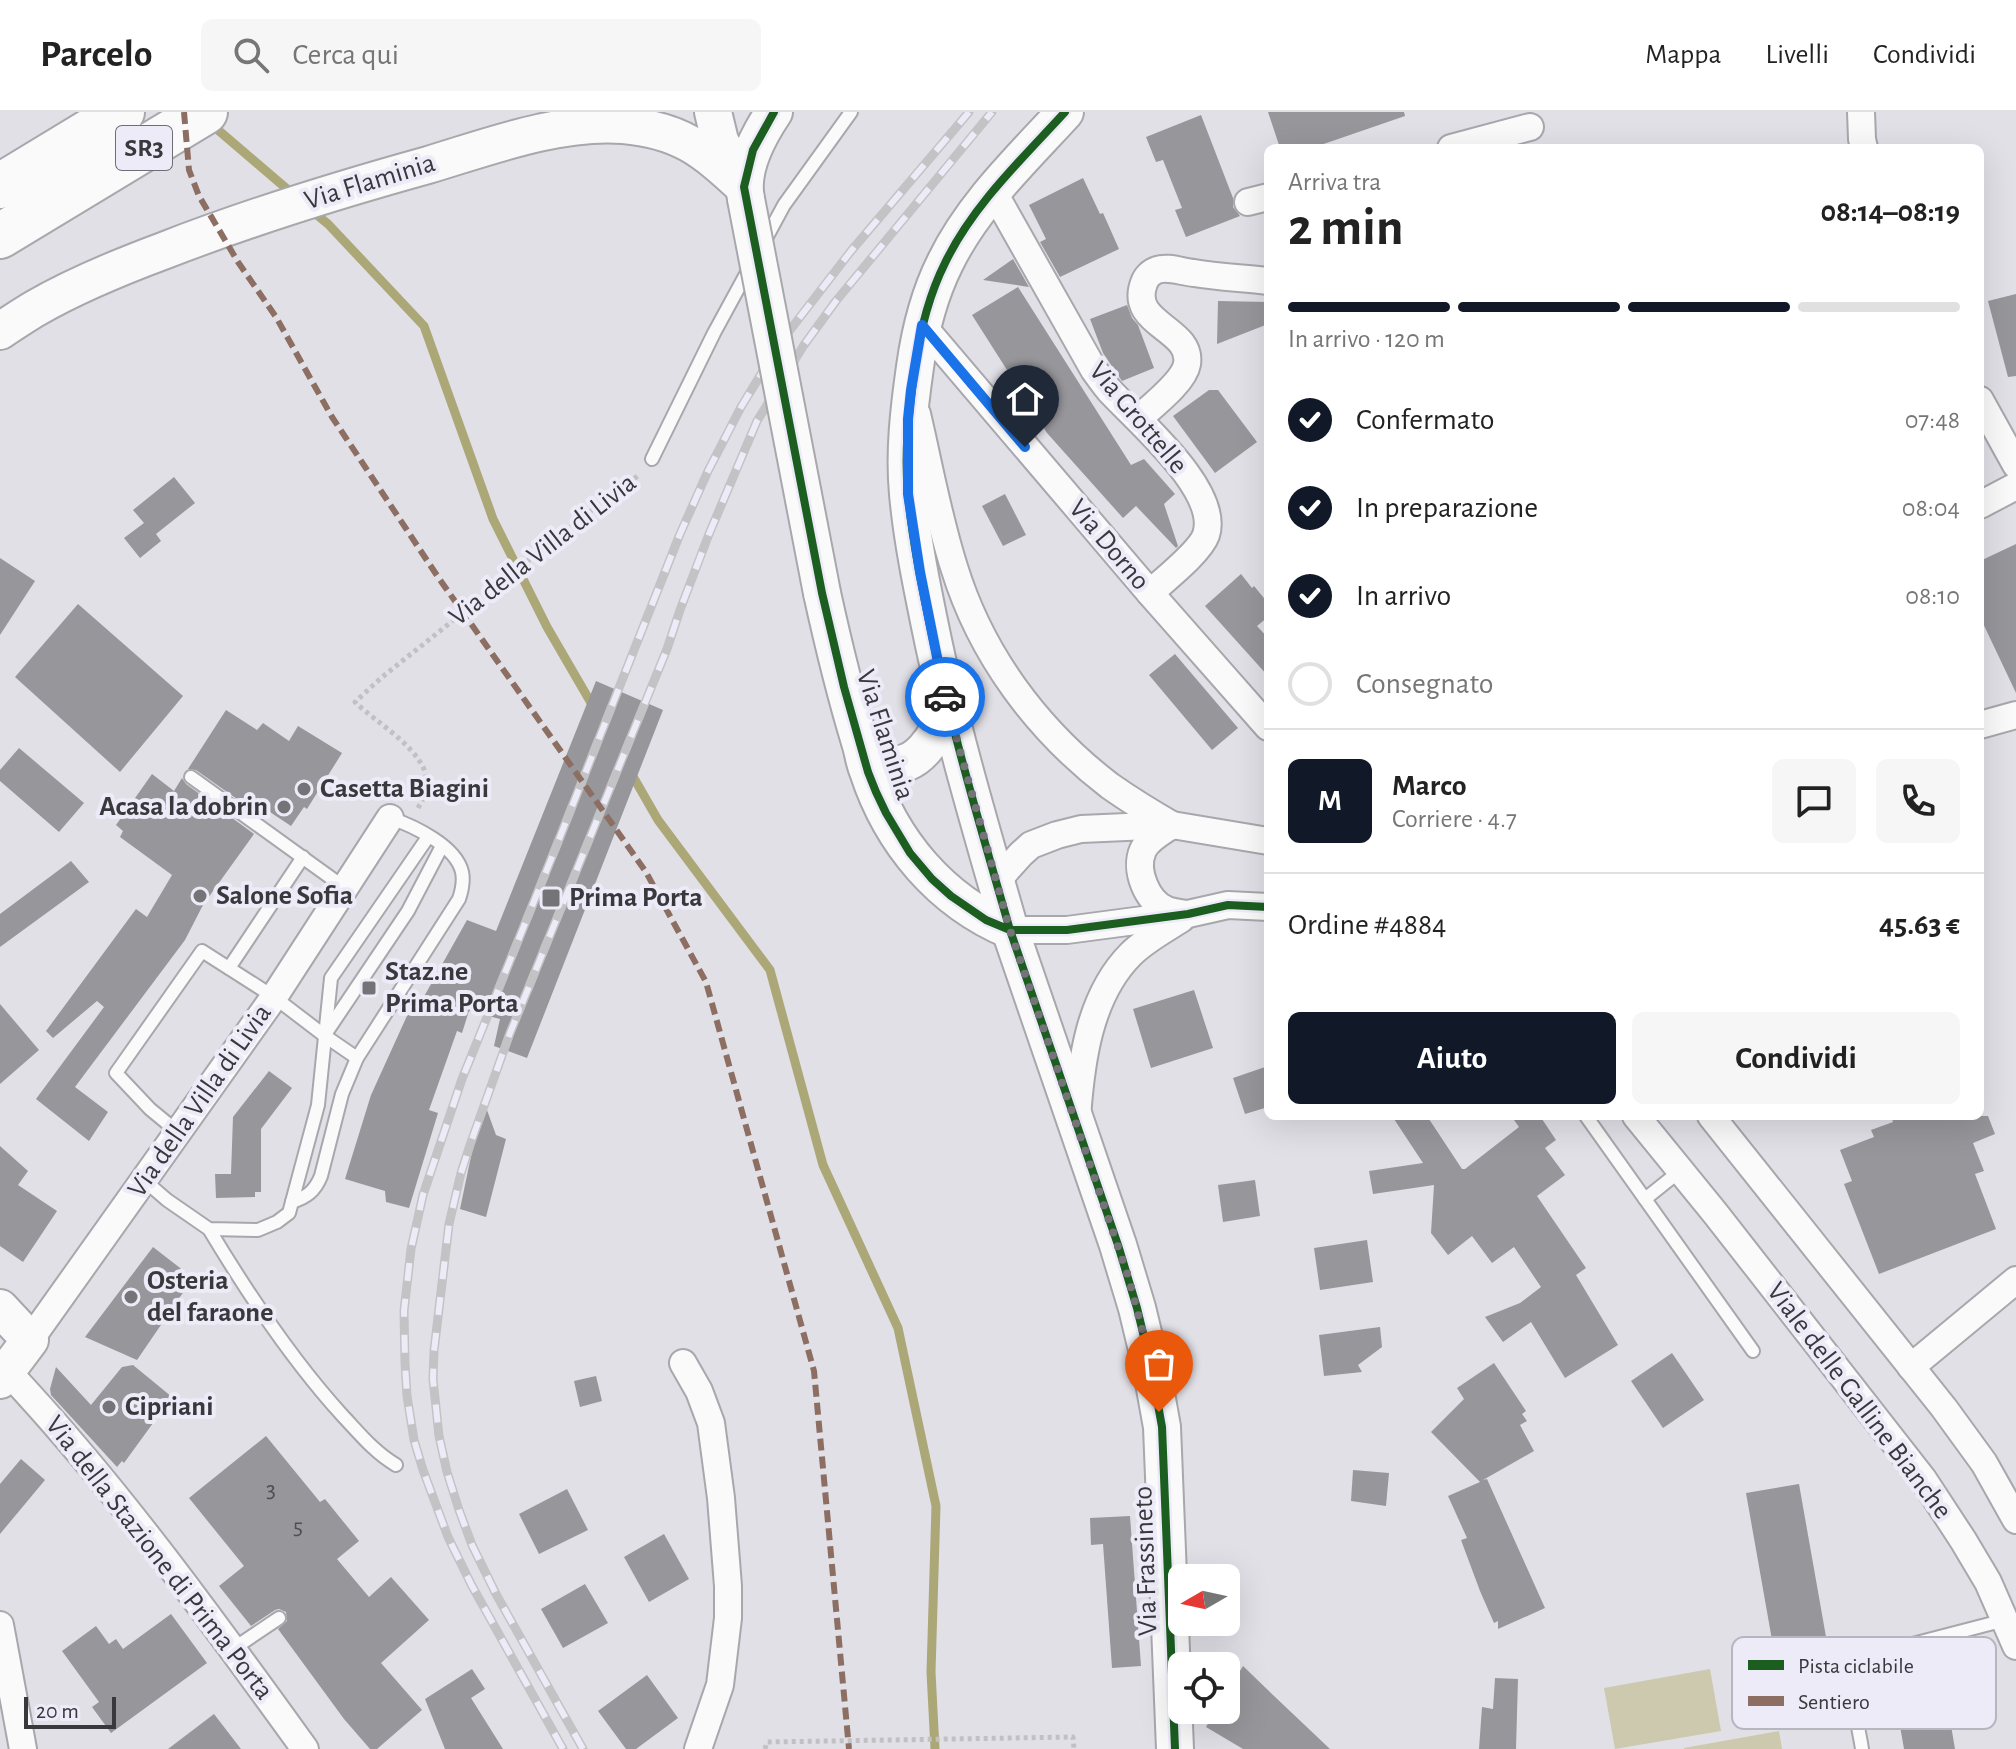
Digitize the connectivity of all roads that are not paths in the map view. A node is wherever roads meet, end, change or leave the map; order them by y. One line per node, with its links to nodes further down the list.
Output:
1 (122, 112): 13 (highway, SR3)
2 (205, 112): 14 (highway, SR3)
3 (548, 112): 12 (street)
4 (713, 112): 17 (street)
5 (774, 112): 17 (street)
6 (851, 112): 26 (lane, Via della Villa di Livia)
7 (1065, 112): 16 (street, Via Frassineto)
8 (1861, 112): 11 (street)
9 (1530, 127): 10 (street)
10 (1466, 144)
11 (1863, 144)
12 (478, 150): 17 (street, Via Flaminia); 22 (street, Via Flaminia)
13 (18, 171): 15 (highway, SR3)
14 (83, 184): 18 (highway, SR3); 19 (highway)
15 (0, 186)
16 (993, 191): 21 (street, Via Frassineto); 25 (street, Via Grottelle)
17 (745, 193): 35 (street, Via Flaminia, bridge)
18 (0, 236)
19 (0, 270)
20 (1264, 281): 25 (street)
21 (922, 325): 23 (street, Via Frassineto); 30 (street, Via Dorno)
22 (0, 331)
23 (911, 390): 31 (street, Via Frassineto); 38 (street)
24 (1984, 407): 27 (street)
25 (1138, 419): 30 (street, Via Grottelle)
26 (652, 459)
27 (2016, 465)
28 (2016, 486): 29 (street)
29 (1984, 503)
30 (1150, 593): 33 (street, Via Dorno)
31 (948, 709): 35 (street, Via Flaminia); 43 (street, Via Frassineto)
32 (2016, 715): 34 (street)
33 (1263, 716)
34 (1984, 724)
35 (860, 741): 47 (street, Via Flaminia)
36 (191, 777): 42 (lane)
37 (399, 821): 39 (lane); 44 (street, Via della Villa di Livia)
38 (1172, 825): 40 (street); 43 (street); 46 (street)
39 (428, 837): 41 (lane); 50 (lane)
40 (1264, 840)
41 (442, 846): 50 (lane); 51 (lane)
42 (303, 857): 44 (lane); 48 (lane)
43 (996, 882): 47 (street, Via Frassineto)
44 (345, 888): 49 (street, Via della Villa di Livia)
45 (1264, 907): 46 (street)
46 (1188, 914): 47 (street); 55 (street)
47 (1010, 930): 55 (street, Via Frassineto)
48 (229, 968): 49 (lane); 56 (lane)
49 (274, 997): 50 (lane); 56 (street, Via della Villa di Livia)
50 (325, 1036): 51 (lane); 60 (lane)
51 (357, 1058): 60 (lane)
52 (1589, 1120): 59 (lane, Viale delle Galline Bianche)
53 (1639, 1120): 57 (street, Viale delle Galline Bianche)
54 (1714, 1120): 67 (street, Viale delle Galline Bianche)
55 (1077, 1127): 81 (street, Via Frassineto)
56 (179, 1133): 58 (street, Via della Villa di Livia)
57 (1680, 1171): 59 (lane); 72 (street, Viale delle Galline Bianche)
58 (144, 1180): 61 (lane); 64 (street, Via della Villa di Livia)
59 (1645, 1199): 65 (lane, Viale delle Galline Bianche)
60 (292, 1202): 61 (lane)
61 (209, 1229): 69 (lane)
62 (2016, 1280): 67 (street)
63 (0, 1308): 64 (street)
64 (30, 1340): 68 (street)
65 (1753, 1351)
66 (683, 1363): 80 (street)
67 (1911, 1367): 70 (street, Viale delle Galline Bianche)
68 (3, 1376): 76 (street, Via della Stazione di Prima Porta)
69 (396, 1465)
70 (2016, 1520)
71 (279, 1618): 76 (lane)
72 (2005, 1620): 74 (lane); 75 (street, Viale delle Galline Bianche)
73 (0, 1625): 78 (street)
74 (1940, 1637)
75 (2016, 1646)
76 (233, 1649): 79 (street, Via della Stazione di Prima Porta)
77 (1859, 1729): 82 (lane)
78 (23, 1749)
79 (305, 1749)
80 (698, 1749)
81 (1175, 1749)
82 (1862, 1749)

